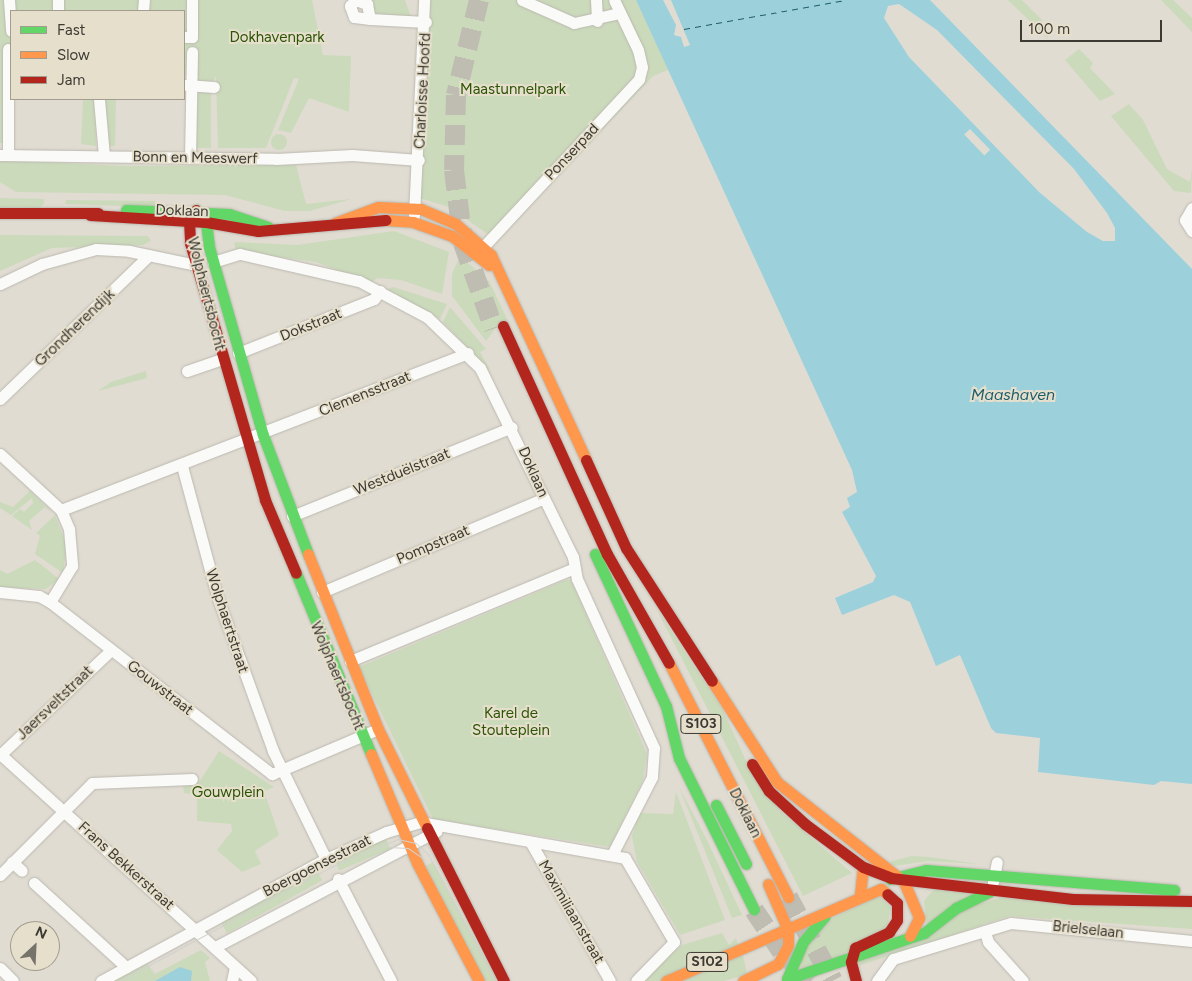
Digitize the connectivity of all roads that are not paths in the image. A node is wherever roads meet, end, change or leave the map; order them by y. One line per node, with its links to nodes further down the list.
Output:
1 (9, 0): 11 (street)
2 (192, 0): 12 (street)
3 (424, 0): 9 (street, Charloisse Hoofd)
4 (522, 0): 10 (street)
5 (596, 0): 10 (street)
6 (614, 0): 7 (street)
7 (620, 13): 10 (street); 35 (street, Ponserpad)
8 (370, 19): 9 (street, Charloisse Hoofd)
9 (426, 22): 23 (street, Charloisse Hoofd)
10 (597, 22)
11 (10, 31)
12 (188, 37)
13 (8, 49): 15 (street)
14 (192, 52): 16 (street)
15 (7, 81): 19 (street)
16 (188, 85): 17 (street); 21 (street)
17 (214, 87)
18 (99, 100): 20 (street)
19 (4, 155): 20 (street, Bonn en Meeswerf)
20 (104, 156): 21 (street, Bonn en Meeswerf)
21 (190, 158): 22 (street, Bonn en Meeswerf)
22 (286, 158): 23 (street, Charloisse Hoofd)
23 (419, 160): 24 (street, Charloisse Hoofd)
24 (415, 208): 31 (street, Charloisse Hoofd); 32 (main road, Doklaan); 35 (main road, Doklaan)
25 (1192, 208): 34 (street)
26 (196, 210): 28 (main road, Doklaan); 29 (main road, Wolphaertsbocht); 30 (main road, Wolphaertsbocht); 33 (main road, Doklaan)
27 (0, 213): 28 (main road, Doklaan)
28 (90, 214): 29 (main road, Doklaan)
29 (190, 221): 30 (main road, Doklaan); 38 (main road, Wolphaertsbocht)
30 (206, 222): 33 (main road, Doklaan); 37 (main road, Wolphaertsbocht)
31 (413, 222): 32 (main road, Doklaan); 39 (main road, Doklaan)
32 (335, 223): 33 (main road, Doklaan)
33 (272, 229)
34 (1192, 232)
35 (484, 246): 39 (main road, Doklaan)
36 (149, 255): 38 (street); 40 (street); 46 (street, Grondherendijk)
37 (215, 267): 38 (main road); 41 (street, Doklaan); 42 (main road, Wolphaertsbocht)
38 (198, 270): 44 (main road, Wolphaertsbocht)
39 (500, 277): 63 (main road, Doklaan)
40 (0, 284)
41 (380, 291): 42 (street, Dokstraat); 43 (street, Doklaan)
42 (238, 353): 48 (main road, Wolphaertsbocht)
43 (468, 353): 47 (street, Doklaan); 48 (street, Clemensstraat)
44 (222, 359): 45 (street); 49 (main road, Wolphaertsbocht)
45 (188, 371)
46 (0, 399)
47 (512, 427): 52 (street, Doklaan); 54 (street, Westduëlstraat)
48 (263, 435): 49 (street, Clemensstraat); 54 (main road, Wolphaertsbocht)
49 (246, 440): 51 (street); 65 (main road, Wolphaertsbocht)
50 (0, 454): 53 (street)
51 (182, 466): 53 (street); 67 (street, Wolphaertstraat)
52 (544, 498): 56 (street, Doklaan); 58 (street, Pompstraat)
53 (59, 509): 59 (street)
54 (292, 516): 58 (main road, Wolphaertsbocht)
55 (607, 554): 62 (main road, Doklaan / S103); 92 (main road, Doklaan / S103); 98 (main road)
56 (574, 568): 61 (street); 76 (street, Doklaan)
57 (0, 592): 59 (street, Gouwstraat)
58 (322, 592): 61 (main road, Wolphaertsbocht)
59 (50, 602): 60 (street, Gouwstraat)
60 (111, 650): 66 (street, Jaersveltstraat); 67 (street, Gouwstraat)
61 (350, 661): 64 (main road, Wolphaertsbocht)
62 (666, 706): 96 (main road, Doklaan / S103); 101 (main road)
63 (734, 718): 80 (main road, Doklaan); 85 (main road, Doklaan)
64 (378, 729): 65 (street); 70 (main road, Wolphaertsbocht)
65 (362, 736): 67 (street); 71 (main road, Wolphaertsbocht)
66 (0, 755): 69 (street, Frans Bekkerstraat)
67 (283, 773): 77 (street, Wolphaertstraat)
68 (192, 779): 69 (street)
69 (65, 811): 78 (street); 97 (street, Frans Bekkerstraat)
70 (421, 822): 71 (street, Boergoensestraat); 72 (street, Boergoensestraat); 73 (main road, Wolphaertsbocht)
71 (402, 827): 75 (main road, Wolphaertsbocht); 77 (street, Boergoensestraat)
72 (443, 827): 73 (street, Boergoensestraat); 74 (street, Boergoensestraat)
73 (429, 835): 75 (street, Boergoensestraat); 116 (main road, Wolphaertsbocht)
74 (532, 843): 76 (street, Boergoensestraat); 117 (street, Maximiliaanstraat)
75 (410, 845): 84 (street, Boergoensestraat); 115 (main road, Wolphaertsbocht)
76 (613, 853): 118 (street)
77 (326, 859): 97 (street, Boergoensestraat)
78 (12, 862): 81 (street); 82 (street)
79 (997, 862): 83 (street)
80 (863, 866): 85 (main road, Doklaan); 91 (main road)
81 (22, 872)
82 (0, 874)
83 (994, 876): 85 (main road); 89 (street); 90 (main road)
84 (338, 879): 103 (street, Boergoensestraat); 114 (street)
85 (898, 879): 87 (main road, Brielselaan); 88 (main road); 95 (main road, Doklaan)
86 (34, 883): 106 (street)
87 (929, 884): 89 (main road, Brielselaan); 95 (main road)
88 (876, 888): 91 (main road); 104 (main road)
89 (991, 891): 93 (main road, Brielselaan); 100 (main road)
90 (1192, 892)
91 (860, 895): 94 (main road, S102)
92 (788, 897)
93 (1192, 901)
94 (832, 908): 98 (main road, S102); 109 (main road)
95 (918, 908): 100 (main road)
96 (754, 910)
97 (197, 930): 103 (street, Frans Bekkerstraat); 106 (street, Boergoensestraat)
98 (788, 930): 101 (main road, S102); 105 (main road)
99 (985, 931): 102 (street, Brielselaan); 122 (street, Brielselaan); 123 (street)
100 (910, 936): 104 (main road)
101 (774, 937): 105 (main road); 119 (main road, S102)
102 (1192, 941)
103 (215, 947): 107 (street, Frans Bekkerstraat)
104 (851, 957): 109 (main road); 121 (main road)
105 (778, 964): 109 (main road); 120 (main road)
106 (126, 967): 111 (street, Boergoensestraat)
107 (235, 967): 112 (street); 113 (street, Frans Bekkerstraat)
108 (0, 968): 110 (street)
109 (786, 980)
110 (13, 981)
111 (101, 981)
112 (232, 981)
113 (251, 981)
114 (391, 981)
115 (480, 981)
116 (504, 981)
117 (610, 981)
118 (636, 981)
119 (666, 981)
120 (743, 981)
121 (856, 981)
122 (877, 981)
123 (1023, 981)

